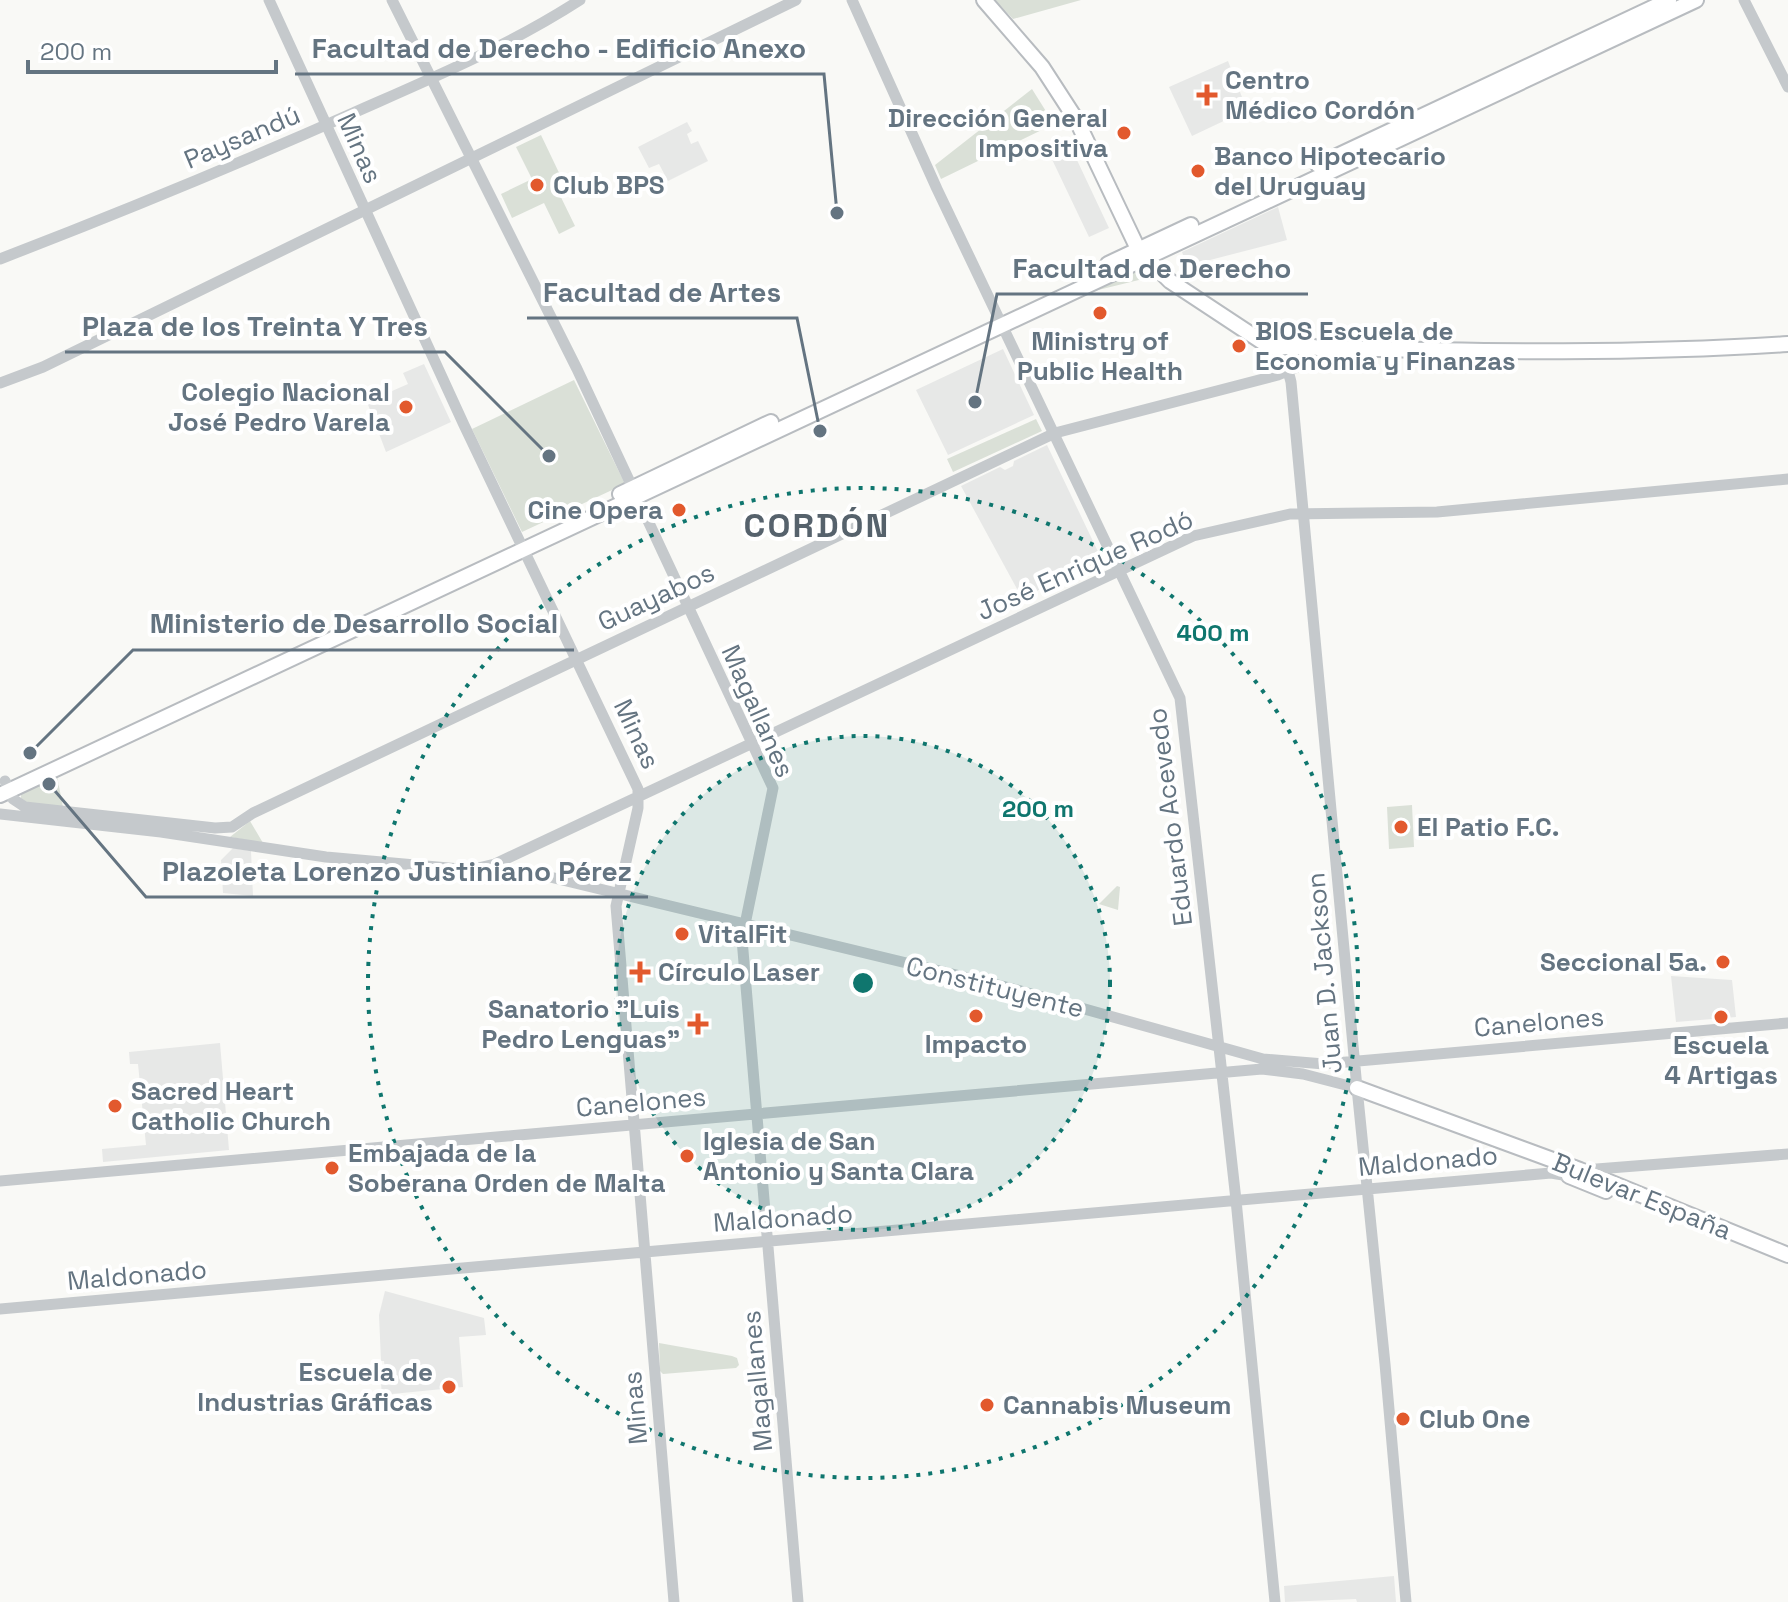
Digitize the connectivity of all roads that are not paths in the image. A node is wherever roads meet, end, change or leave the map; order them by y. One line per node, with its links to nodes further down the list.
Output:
1 (269, 0): 12 (street, Minas)
2 (392, 0): 10 (street, Magallanes)
3 (580, 0): 10 (street, Paysandú)
4 (796, 0): 13 (street)
5 (852, 0): 17 (street, Eduardo Acevedo)
6 (984, 0): 15 (main road)
7 (1669, 0): 15 (main road)
8 (1696, 0): 15 (main road)
9 (1744, 0): 11 (street)
10 (430, 79): 12 (street, Paysandú); 13 (street, Magallanes)
11 (1788, 87)
12 (326, 125): 14 (street, Minas); 16 (street, Paysandú)
13 (470, 159): 14 (street); 25 (street, Magallanes)
14 (364, 210): 22 (street); 27 (street, Minas)
15 (1142, 253): 17 (main road); 19 (main road)
16 (0, 259)
17 (1000, 320): 23 (street, Eduardo Acevedo); 25 (main road)
18 (1788, 344): 20 (main road)
19 (1270, 347): 20 (main road); 21 (street)
20 (1325, 350): 21 (street, Guayabos)
21 (1289, 371): 23 (street, Guayabos); 26 (street, Juan D. Jackson)
22 (0, 383)
23 (1055, 433): 28 (street, Eduardo Acevedo); 29 (street, Guayabos)
24 (1788, 479): 26 (street, José Enrique Rodó)
25 (635, 492): 27 (main road); 29 (street, Magallanes)
26 (1304, 513): 28 (street, José Enrique Rodó); 41 (street, Juan D. Jackson)
27 (522, 545): 30 (street, Minas); 32 (main road)
28 (1118, 571): 31 (street, José Enrique Rodó); 40 (street, Eduardo Acevedo)
29 (687, 607): 30 (street, Guayabos); 31 (street, Magallanes)
30 (577, 659): 32 (street, Guayabos); 33 (street, Minas)
31 (753, 744): 33 (street, José Enrique Rodó); 38 (street, Magallanes)
32 (4, 787)
33 (640, 798): 35 (street, José Enrique Rodó); 37 (street, Minas)
34 (0, 814): 36 (street, Constituyente)
35 (495, 864): 36 (street, Constituyente)
36 (461, 870): 37 (street, Constituyente)
37 (617, 894): 38 (street, Constituyente); 46 (street, Minas)
38 (744, 925): 40 (street, Constituyente); 45 (street, Magallanes)
39 (1788, 1023): 41 (street, Canelones)
40 (1218, 1047): 42 (street, Constituyente); 43 (street, Eduardo Acevedo)
41 (1355, 1061): 42 (street, Canelones); 44 (street, Juan D. Jackson)
42 (1290, 1067): 43 (street, Canelones); 44 (street, Constituyente)
43 (1221, 1072): 45 (street, Canelones); 52 (street, Eduardo Acevedo)
44 (1357, 1088): 47 (main road, Constituyente); 51 (street, Juan D. Jackson)
45 (756, 1115): 46 (street, Canelones); 53 (street, Magallanes)
46 (634, 1125): 50 (street, Canelones); 54 (street, Minas)
47 (1495, 1140): 49 (main road, Bulevar España)
48 (1788, 1154): 49 (street, Maldonado)
49 (1574, 1173): 51 (street, Maldonado); 55 (main road, Bulevar España); 56 (main road, Bulevar España)
50 (0, 1181)
51 (1367, 1189): 52 (street, Maldonado); 61 (street, Juan D. Jackson)
52 (1236, 1200): 53 (street, Maldonado); 60 (street, Eduardo Acevedo)
53 (767, 1243): 54 (street, Maldonado); 59 (street, Magallanes)
54 (644, 1250): 57 (street, Maldonado); 58 (street, Minas)
55 (1788, 1255)
56 (1788, 1266)
57 (0, 1309)
58 (674, 1602)
59 (798, 1602)
60 (1275, 1602)
61 (1406, 1602)

